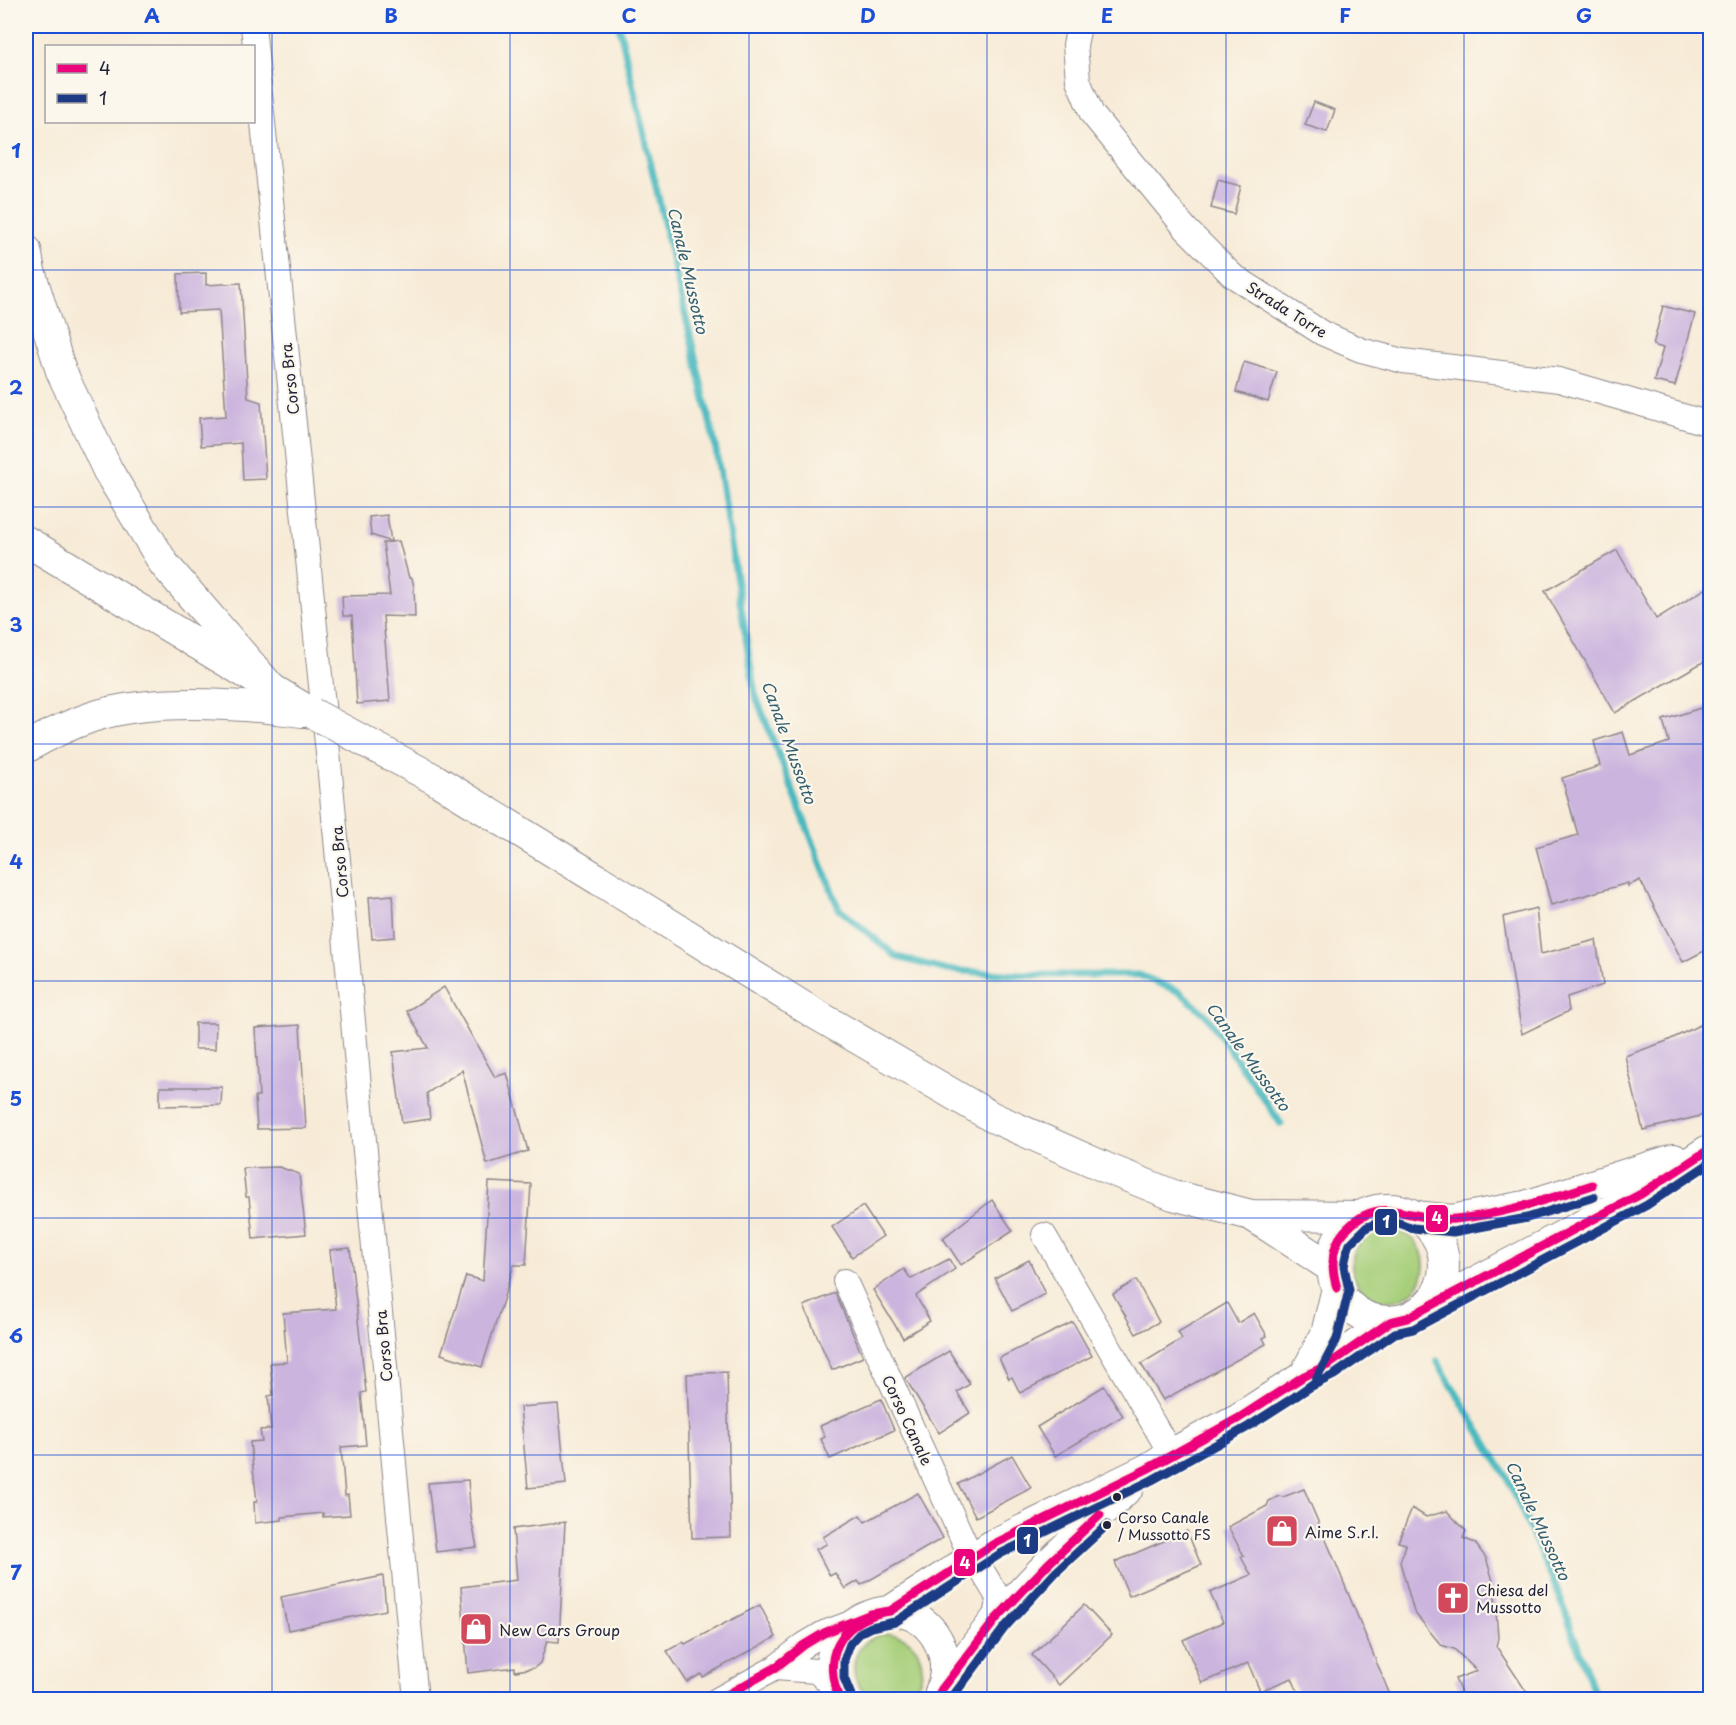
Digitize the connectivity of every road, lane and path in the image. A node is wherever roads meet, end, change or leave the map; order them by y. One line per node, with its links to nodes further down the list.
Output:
1 (253, 26): 3 (street, Corso Bra)
2 (1079, 26): 6 (street, Strada Torre)
3 (255, 45)
4 (255, 45): 28 (street, Corso Bra)
5 (26, 250): 8 (main road)
6 (1710, 424)
7 (26, 541): 8 (main road)
8 (272, 698): 9 (main road); 11 (main road, bridge)
9 (26, 748)
10 (1710, 1148): 13 (main road); 17 (main road)
11 (1251, 1215): 12 (main road); 15 (main road)
12 (1361, 1216): 13 (main road); 15 (main road)
13 (1416, 1216): 17 (main road)
14 (1044, 1235): 20 (street)
15 (1334, 1278): 18 (main road); 19 (main road)
16 (845, 1281): 21 (street, Corso Canale)
17 (1423, 1310): 18 (main road)
18 (1390, 1322): 19 (main road)
19 (1304, 1376): 20 (main road)
20 (1159, 1461): 21 (main road); 23 (main road)
21 (972, 1559): 22 (main road); 23 (street, Corso Canale)
22 (890, 1611): 24 (main road); 27 (main road)
23 (996, 1620): 27 (main road)
24 (854, 1622): 25 (street); 26 (main road)
25 (775, 1668): 26 (street); 29 (street)
26 (837, 1693)
27 (939, 1694)
28 (416, 1700)
29 (717, 1700)

